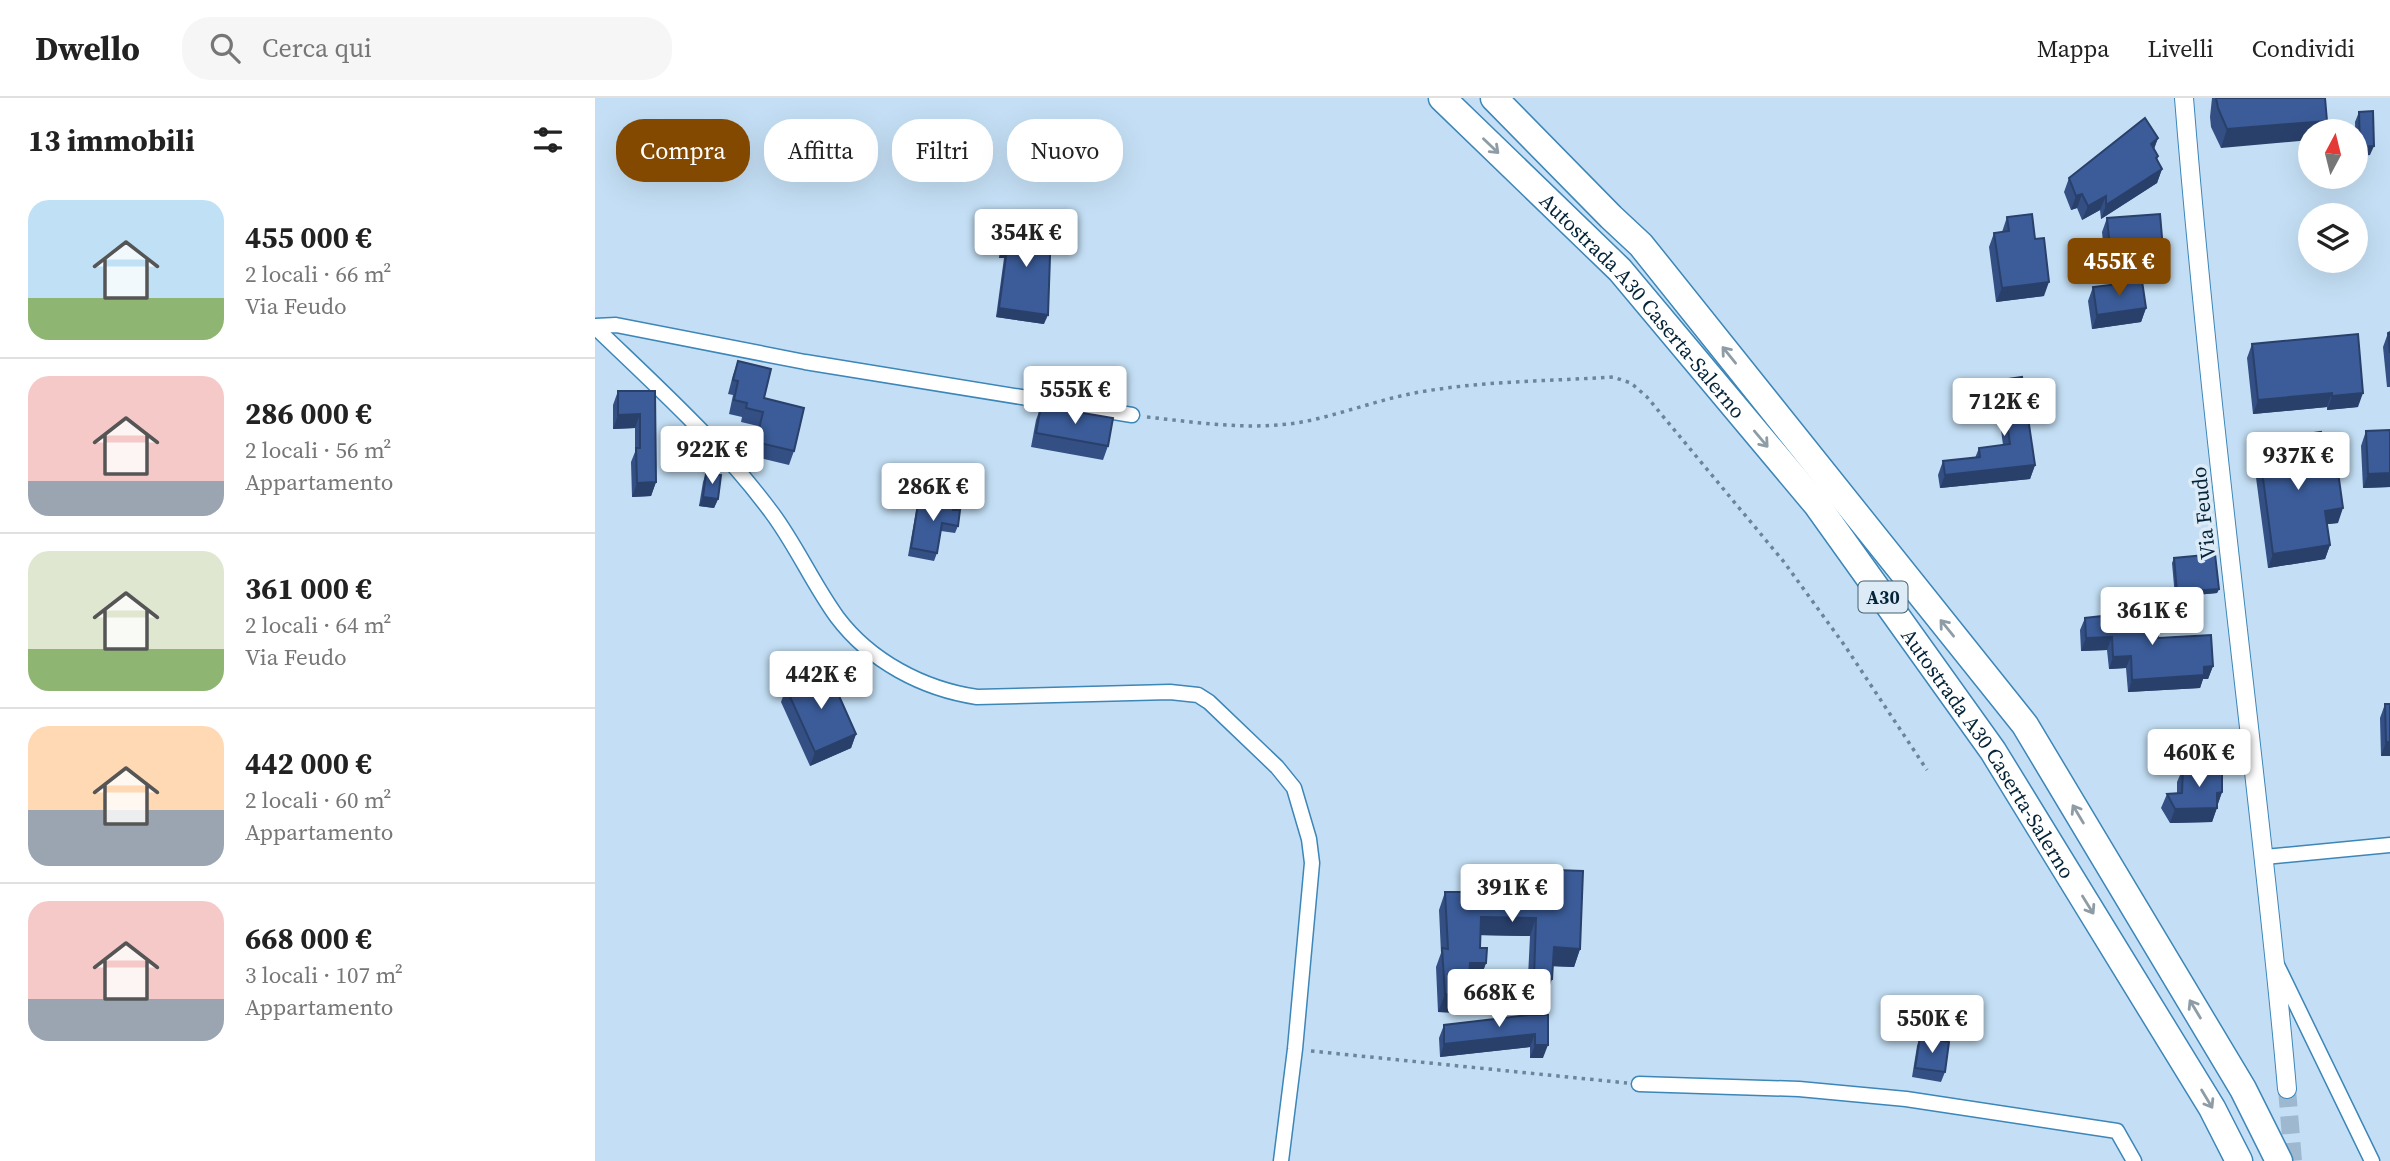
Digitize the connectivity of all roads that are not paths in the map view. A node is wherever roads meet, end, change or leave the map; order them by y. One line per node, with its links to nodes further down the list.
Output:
1 (1442, 98): 13 (highway, Autostrada A30 Caserta-Salerno / A30, one-way to 13)
2 (1494, 98): 14 (highway, Autostrada A30 Caserta-Salerno / A30, one-way to 2)
3 (2184, 98): 7 (street, Via Feudo)
4 (595, 326): 5 (street); 11 (street)
5 (1132, 415)
6 (2390, 845): 7 (street)
7 (2265, 857): 8 (street, Via Feudo)
8 (2277, 963): 10 (street, Via Feudo); 15 (street)
9 (1639, 1084): 12 (street)
10 (2287, 1089)
11 (1281, 1161)
12 (2134, 1161)
13 (2239, 1161)
14 (2280, 1161)
15 (2372, 1161)

